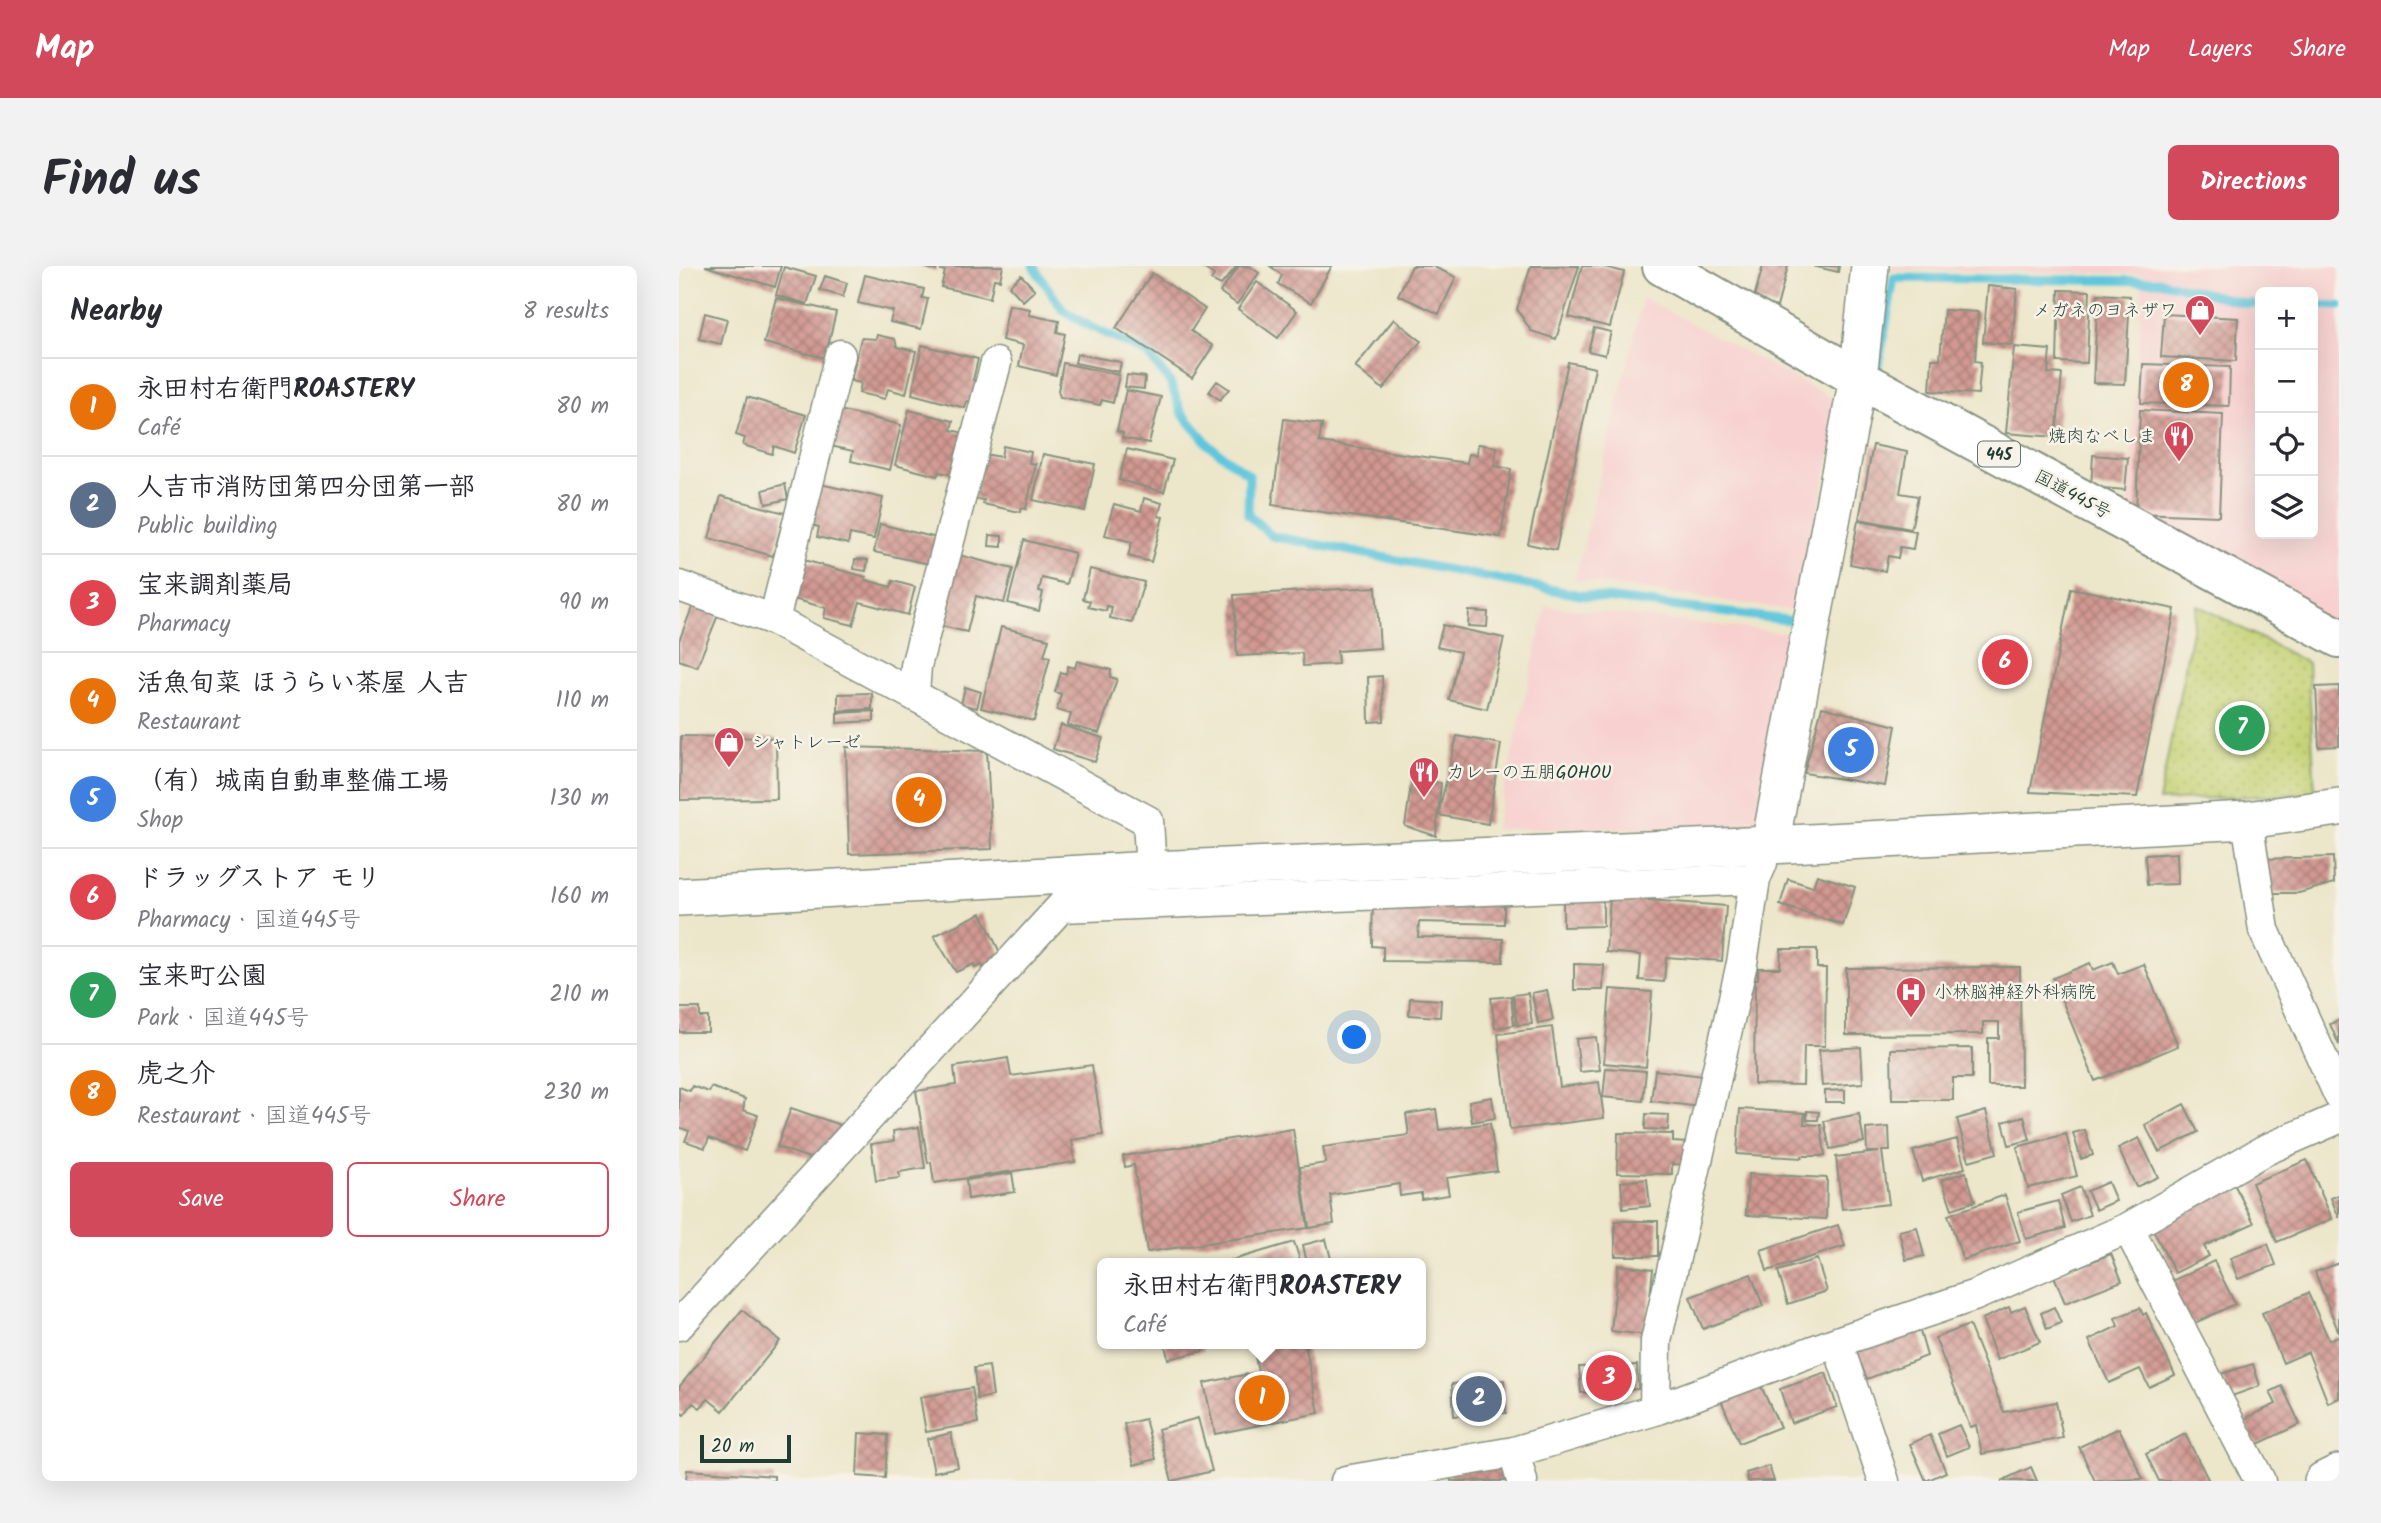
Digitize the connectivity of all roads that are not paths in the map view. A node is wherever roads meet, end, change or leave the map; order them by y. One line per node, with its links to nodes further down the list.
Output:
1 (1662, 266): 5 (highway, 国道445号 / 445)
2 (1870, 266): 5 (street)
3 (840, 355): 7 (street)
4 (996, 363): 9 (street)
5 (1858, 378): 8 (highway, 国道445号 / 445); 12 (street)
6 (679, 586): 7 (street)
7 (774, 620): 9 (street)
8 (2339, 638)
9 (914, 694): 13 (street)
10 (2339, 807): 11 (street)
11 (2247, 820): 12 (street); 16 (street)
12 (1770, 845): 13 (street); 14 (street)
13 (1151, 870): 15 (street)
14 (1755, 880): 19 (street); 21 (street)
15 (679, 897)
16 (2339, 1095)
17 (2339, 1118): 18 (street)
18 (2128, 1228): 20 (street); 27 (street)
19 (679, 1325)
20 (1837, 1342): 21 (street); 26 (street)
21 (1655, 1410): 22 (street)
22 (1514, 1452): 24 (street); 25 (street)
23 (2339, 1473): 28 (street)
24 (1346, 1481)
25 (1522, 1481)
26 (1884, 1481)
27 (2260, 1481)
28 (2323, 1481)

